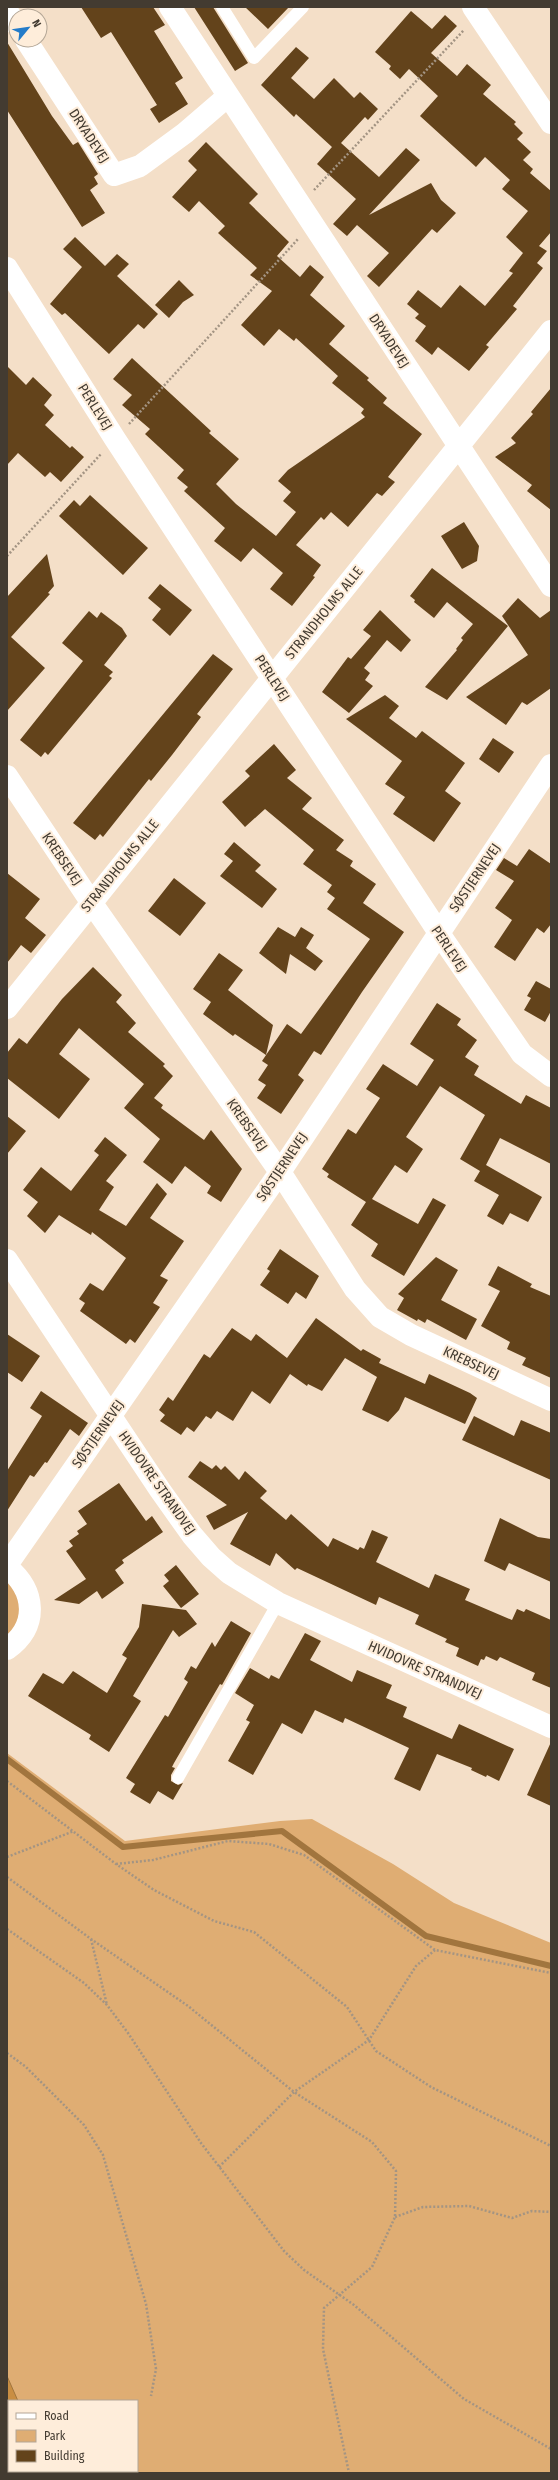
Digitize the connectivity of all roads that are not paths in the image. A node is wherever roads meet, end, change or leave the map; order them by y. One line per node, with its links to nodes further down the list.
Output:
1 (170, 7): 6 (street, DRYADEVEJ)
2 (222, 7): 3 (lane)
3 (303, 7)
4 (478, 9): 7 (street)
5 (31, 48): 6 (street, DRYADEVEJ)
6 (228, 96): 10 (street, DRYADEVEJ)
7 (551, 123)
8 (7, 268): 12 (street, PERLEVEJ)
9 (551, 331): 10 (street, STRANDHOLMS ALLE)
10 (458, 447): 11 (street, DRYADEVEJ); 12 (street, STRANDHOLMS ALLE)
11 (551, 586)
12 (272, 678): 15 (street, STRANDHOLMS ALLE); 16 (street, PERLEVEJ)
13 (551, 765): 16 (street, SØSTJERNEVEJ)
14 (7, 776): 15 (street, KREBSEVEJ)
15 (91, 902): 17 (street, STRANDHOLMS ALLE); 19 (street, KREBSEVEJ)
16 (438, 932): 18 (street, PERLEVEJ); 19 (street, SØSTJERNEVEJ)
17 (7, 1008)
18 (551, 1076)
19 (280, 1172): 21 (street, KREBSEVEJ); 22 (street, SØSTJERNEVEJ)
20 (7, 1260): 22 (street, HVIDOVRE STRANDVEJ)
21 (551, 1400)
22 (111, 1415): 23 (street, SØSTJERNEVEJ); 24 (street, HVIDOVRE STRANDVEJ)
23 (7, 1566): 25 (street, SØSTJERNEVEJ)
24 (278, 1603): 26 (street, HVIDOVRE STRANDVEJ); 27 (lane)
25 (7, 1649)
26 (551, 1727)
27 (178, 1778)

